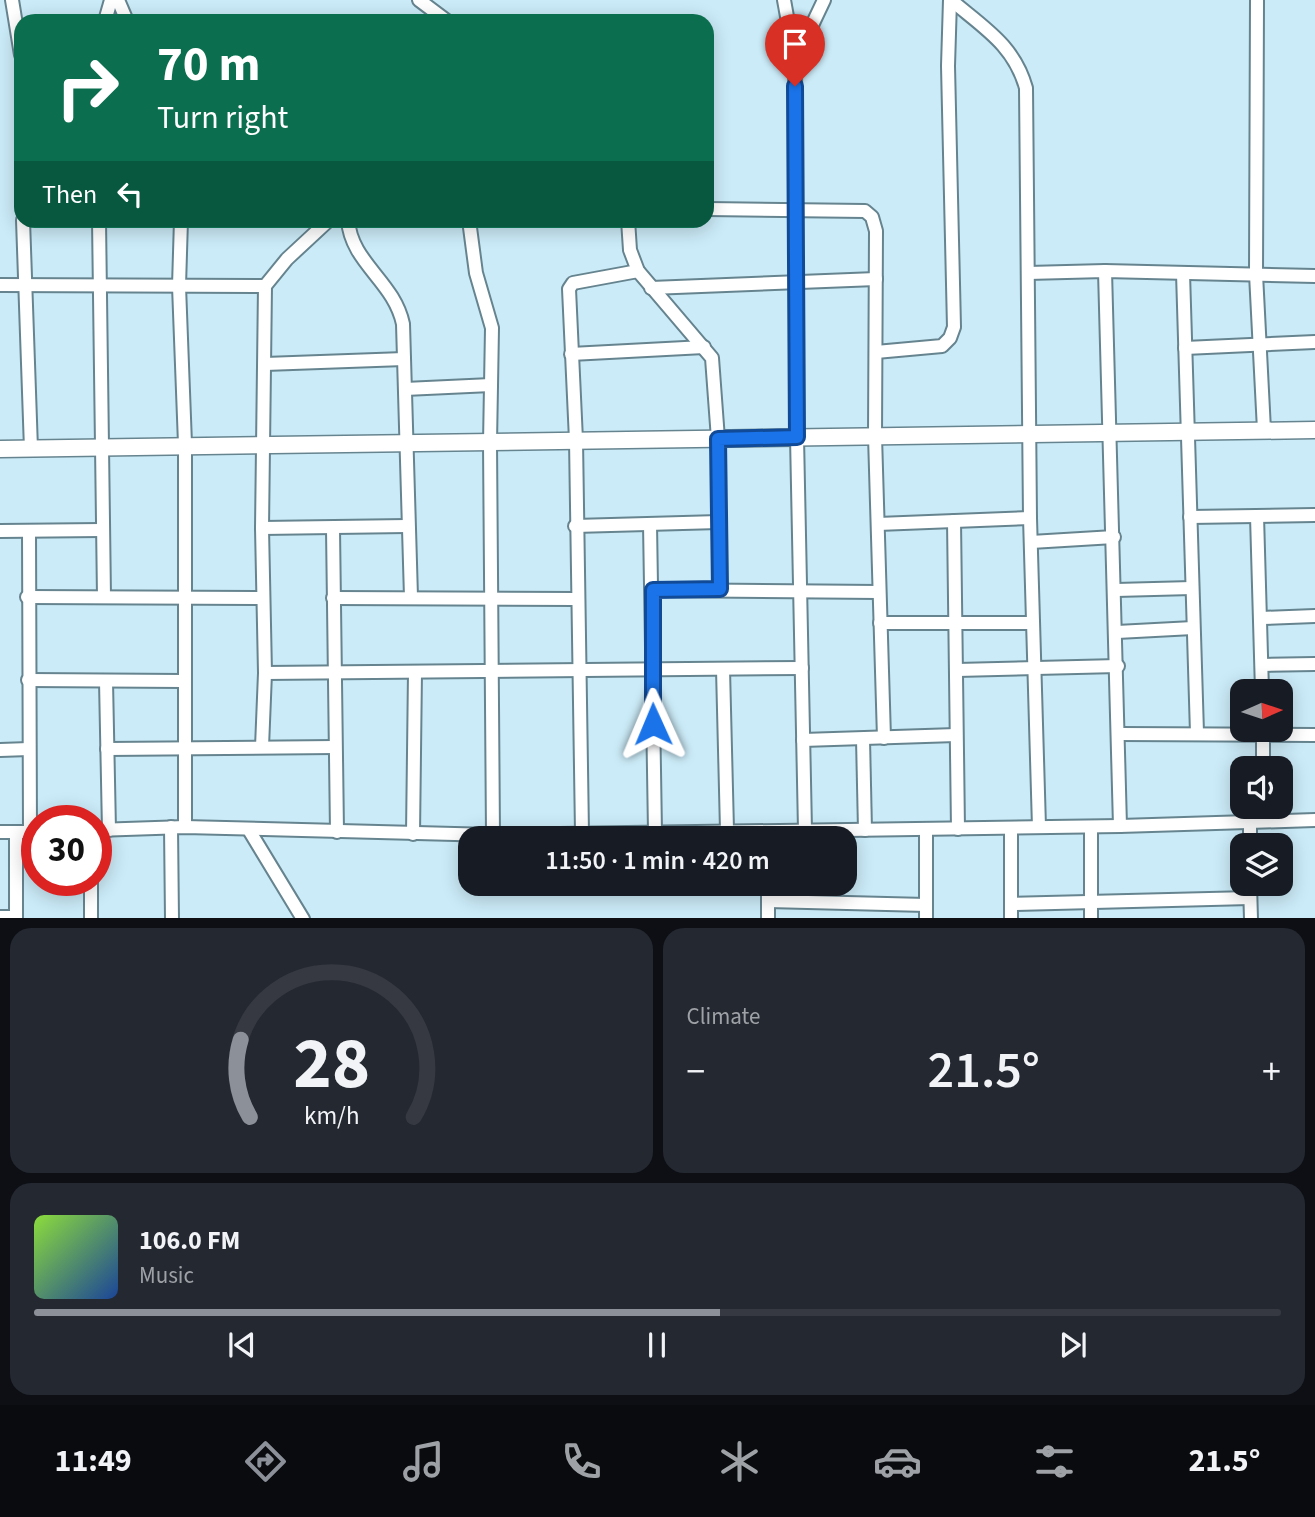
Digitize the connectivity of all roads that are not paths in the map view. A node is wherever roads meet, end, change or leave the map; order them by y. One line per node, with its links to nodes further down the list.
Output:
1 (419, 0): 6 (street)
2 (784, 0): 7 (street)
3 (824, 0): 7 (street)
4 (951, 0): 19 (street); 35 (street)
5 (1256, 0): 21 (street)
6 (438, 14)
7 (794, 61): 9 (street)
8 (714, 209): 9 (street)
9 (795, 209): 23 (street); 24 (street)
10 (23, 228): 27 (street)
11 (99, 228): 25 (street)
12 (181, 228): 28 (street)
13 (320, 228): 29 (street)
14 (350, 228): 37 (street)
15 (471, 228): 39 (street)
16 (629, 228): 17 (street)
17 (638, 271): 30 (street); 36 (street)
18 (1105, 271): 19 (street); 20 (street); 44 (street)
19 (1028, 273): 45 (street)
20 (1183, 273): 21 (street); 34 (street)
21 (1256, 274): 22 (street); 32 (street)
22 (1315, 276)
23 (876, 279): 24 (street); 35 (street)
24 (796, 282): 30 (street); 47 (street)
25 (101, 284): 27 (street); 28 (street); 54 (street)
26 (0, 285): 27 (street)
27 (24, 286): 56 (street)
28 (179, 286): 29 (street); 51 (street)
29 (265, 286): 38 (street)
30 (651, 288): 33 (street)
31 (1315, 342): 32 (street)
32 (1260, 345): 34 (street); 42 (street)
33 (704, 347): 36 (street); 48 (street)
34 (1185, 348): 43 (street)
35 (876, 352): 46 (street)
36 (571, 354): 49 (street)
37 (404, 359): 38 (street); 40 (street)
38 (265, 364): 53 (street)
39 (491, 386): 40 (street); 50 (street)
40 (405, 389): 52 (street)
41 (1315, 429): 42 (street)
42 (1265, 430): 43 (street)
43 (1187, 431): 44 (street); 59 (street)
44 (1110, 433): 45 (street); 72 (street)
45 (1029, 435): 46 (street); 60 (street)
46 (875, 436): 47 (street); 64 (street)
47 (797, 437): 48 (street); 78 (street)
48 (718, 439): 49 (street); 62 (street)
49 (576, 440): 50 (street); 66 (street)
50 (490, 443): 52 (street); 84 (street)
51 (185, 444): 53 (street); 54 (street); 82 (street)
52 (406, 444): 53 (street); 65 (street)
53 (265, 445): 67 (street)
54 (102, 446): 56 (street); 69 (street)
55 (0, 449): 56 (street)
56 (31, 449)
57 (1315, 515): 58 (street)
58 (1257, 516): 59 (street); 89 (street)
59 (1190, 517): 74 (street)
60 (1030, 518): 61 (street); 73 (street)
61 (954, 521): 64 (street); 92 (street)
62 (719, 522): 63 (street); 75 (street)
63 (650, 524): 66 (street); 76 (street)
64 (878, 524): 79 (street)
65 (407, 526): 68 (street); 83 (street)
66 (575, 526): 87 (street)
67 (262, 528): 68 (street); 85 (street)
68 (333, 529): 86 (street)
69 (102, 530): 71 (street); 81 (street)
70 (0, 531): 71 (street)
71 (29, 531): 80 (street)
72 (1114, 537): 73 (street); 77 (street)
73 (1031, 542): 91 (street)
74 (1192, 588): 77 (street); 93 (street)
75 (720, 589): 76 (street); 78 (street)
76 (653, 590): 101 (street)
77 (1116, 590): 94 (street)
78 (801, 592): 79 (street); 99 (street)
79 (879, 592): 90 (street)
80 (27, 597): 81 (street); 109 (street)
81 (104, 597): 82 (street)
82 (183, 597): 85 (street); 111 (street)
83 (411, 597): 84 (street); 86 (street)
84 (491, 597): 87 (street); 103 (street)
85 (263, 598): 106 (street)
86 (333, 598): 107 (street)
87 (577, 598): 104 (street)
88 (1315, 616): 89 (street)
89 (1262, 618): 96 (street)
90 (880, 623): 92 (street); 119 (street)
91 (1033, 623): 92 (street); 98 (street)
92 (956, 624): 102 (street)
93 (1193, 628): 94 (street); 113 (street)
94 (1117, 632): 97 (street)
95 (1315, 664): 96 (street)
96 (1262, 665): 108 (street)
97 (1118, 666): 98 (street); 114 (street)
98 (1034, 667): 102 (street); 139 (street)
99 (802, 668): 100 (street); 120 (street)
100 (723, 669): 101 (street); 135 (street)
101 (652, 670): 104 (street); 134 (street)
102 (957, 670): 116 (street)
103 (494, 671): 104 (street); 105 (street); 132 (street)
104 (579, 671): 133 (street)
105 (415, 672): 107 (street); 154 (street)
106 (265, 673): 107 (street); 122 (street)
107 (334, 673): 123 (street)
108 (1262, 679)
109 (28, 680): 110 (street); 124 (street)
110 (107, 681): 111 (street); 125 (street)
111 (183, 681): 121 (street)
112 (1230, 732): 113 (street)
113 (1197, 733): 114 (street)
114 (1120, 734): 141 (street)
115 (1293, 734): 117 (street)
116 (956, 735): 119 (street); 144 (street)
117 (1315, 735)
118 (863, 738): 119 (street); 120 (street); 148 (street)
119 (884, 738)
120 (803, 740): 136 (street)
121 (183, 746): 122 (street); 125 (street); 138 (street)
122 (262, 747): 123 (street)
123 (335, 747): 152 (street)
124 (29, 749): 126 (street); 127 (street)
125 (107, 749): 128 (street)
126 (0, 750)
127 (32, 805)
128 (104, 805)
129 (1315, 820): 130 (street)
130 (1265, 821): 131 (street)
131 (1250, 822): 141 (street); 153 (street)
132 (493, 826)
133 (582, 826)
134 (654, 826)
135 (727, 826)
136 (805, 826)
137 (171, 827): 138 (street); 145 (street); 167 (street)
138 (186, 827): 146 (street)
139 (1039, 827): 140 (street); 142 (street)
140 (1091, 827): 141 (street); 159 (street)
141 (1120, 827)
142 (1011, 828): 144 (street); 161 (street)
143 (926, 829): 144 (street); 148 (street); 162 (street)
144 (958, 829)
145 (112, 830)
146 (249, 830): 152 (street); 168 (street)
147 (857, 830): 148 (street)
148 (865, 830)
149 (0, 832): 150 (street)
150 (16, 832): 151 (street); 165 (street)
151 (21, 832)
152 (337, 832): 154 (street)
153 (1250, 833)
154 (413, 834): 155 (street)
155 (458, 835)
156 (91, 896): 166 (street)
157 (768, 896): 160 (street)
158 (1251, 898): 159 (street); 173 (street)
159 (1091, 900): 161 (street); 172 (street)
160 (768, 901): 163 (street); 169 (street)
161 (1011, 904): 171 (street)
162 (926, 905): 163 (street); 170 (street)
163 (850, 912)
164 (0, 917): 165 (street)
165 (16, 918)
166 (91, 918)
167 (172, 918)
168 (302, 918)
169 (768, 918)
170 (926, 918)
171 (1011, 918)
172 (1091, 918)
173 (1251, 918)

